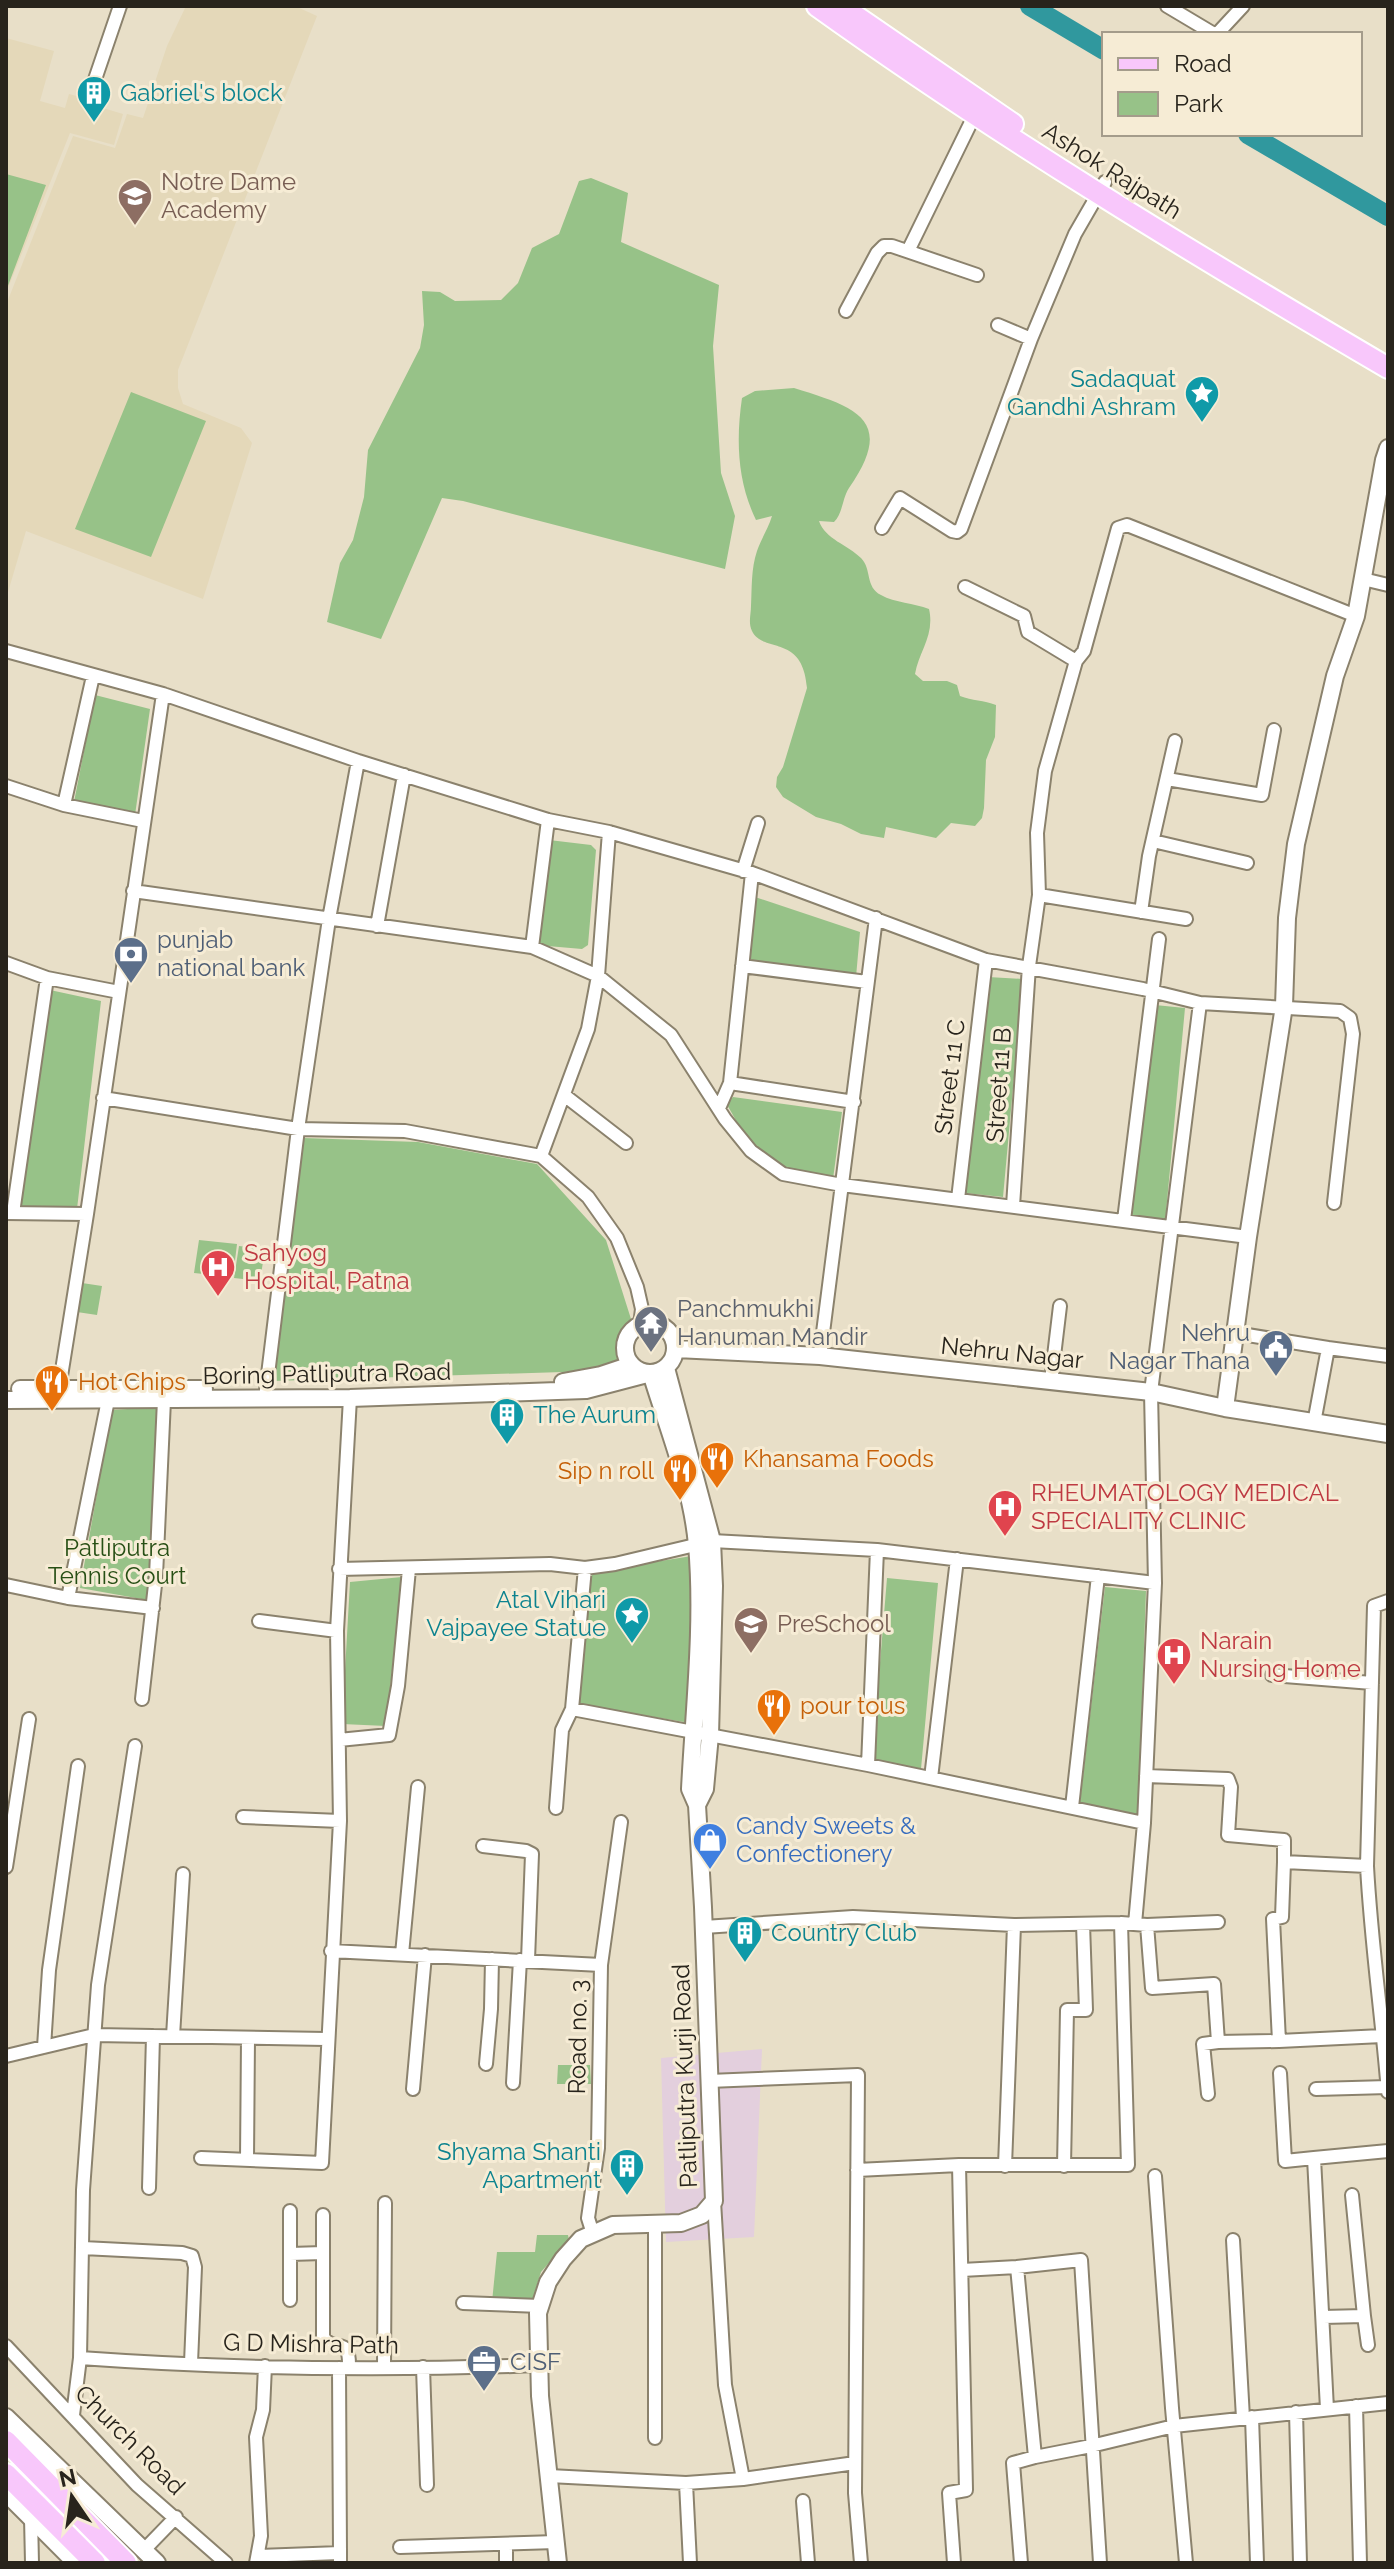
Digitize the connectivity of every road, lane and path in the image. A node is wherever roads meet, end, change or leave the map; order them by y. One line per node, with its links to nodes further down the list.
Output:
1 (120, 6): 8 (street)
2 (817, 6): 9 (main road, Ashok Rajpath)
3 (841, 6): 9 (main road, Ashok Rajpath)
4 (1167, 6): 6 (street)
5 (1243, 6): 7 (street)
6 (1212, 32)
7 (1217, 32)
8 (89, 97)
9 (978, 109): 10 (main road, Ashok Rajpath); 11 (street)
10 (1102, 187): 15 (street); 16 (main road, Ashok Rajpath); 17 (main road, Ashok Rajpath)
11 (908, 251): 12 (street); 13 (street)
12 (977, 275)
13 (846, 311)
14 (998, 325): 15 (street)
15 (1031, 339): 19 (street)
16 (1388, 352)
17 (1388, 368)
18 (1388, 448): 20 (street)
19 (882, 528)
20 (1363, 579): 21 (street); 23 (street)
21 (1388, 585)
22 (965, 587): 25 (street)
23 (1356, 616): 25 (street, Street 11 B); 61 (street)
24 (6, 651): 26 (street)
25 (1076, 661): 43 (street, Street 11 B)
26 (93, 676): 27 (street); 34 (street)
27 (163, 694): 30 (street); 36 (street)
28 (1274, 730): 32 (street)
29 (1175, 741): 32 (street)
30 (358, 761): 31 (street); 46 (street)
31 (404, 775): 35 (street); 48 (street)
32 (1167, 779): 39 (street)
33 (6, 786): 34 (street)
34 (64, 805): 36 (street)
35 (548, 820): 38 (street); 50 (street)
36 (143, 821): 42 (street)
37 (758, 823): 41 (street)
38 (609, 832): 41 (street); 55 (street)
39 (1153, 841): 40 (street); 44 (street)
40 (1247, 863)
41 (748, 872): 45 (street); 53 (street)
42 (133, 891): 46 (street); 59 (street)
43 (1039, 895): 44 (street); 54 (street, Street 11 B)
44 (1141, 912): 47 (street)
45 (876, 918): 51 (street); 57 (street)
46 (329, 919): 48 (street); 67 (street)
47 (1186, 919)
48 (377, 926): 50 (street)
49 (1159, 939): 58 (street)
50 (532, 947): 55 (street)
51 (986, 960): 54 (street); 71 (street, Street 11 C)
52 (6, 963): 56 (street)
53 (742, 966): 57 (street); 62 (street)
54 (1029, 966): 58 (street); 73 (street, Street 11 B)
55 (598, 976): 63 (street); 66 (street)
56 (47, 978): 59 (street); 74 (street)
57 (867, 982): 65 (street)
58 (1151, 991): 60 (street); 76 (street)
59 (119, 992): 64 (street)
60 (1200, 1003): 61 (street); 77 (street)
61 (1284, 1006): 72 (street); 78 (street)
62 (730, 1083): 65 (street); 66 (street)
63 (564, 1095): 68 (street); 69 (street)
64 (103, 1098): 67 (street); 75 (street)
65 (854, 1102): 70 (street)
66 (719, 1108): 70 (street)
67 (298, 1129): 69 (street); 93 (street)
68 (626, 1143)
69 (541, 1156): 80 (street)
70 (842, 1185): 71 (street); 84 (street)
71 (958, 1199): 73 (street)
72 (1334, 1203)
73 (1013, 1206): 76 (street)
74 (10, 1213): 75 (street)
75 (87, 1214): 92 (street)
76 (1124, 1220): 77 (street)
77 (1170, 1228): 78 (street); 91 (street)
78 (1248, 1237): 81 (street)
79 (1060, 1306): 88 (street)
80 (640, 1325): 83 (street); 86 (street)
81 (1235, 1333): 82 (street); 98 (street)
82 (1328, 1348): 85 (street); 99 (street)
83 (676, 1349): 84 (street, Nehru Nagar); 87 (street)
84 (820, 1356): 88 (street, Nehru Nagar)
85 (1388, 1356)
86 (631, 1365): 87 (street); 90 (street, Boring Patliputra Road)
87 (655, 1372): 90 (street, Boring Patliputra Road); 101 (street, Patliputra Kurji Road)
88 (1051, 1381): 91 (street, Nehru Nagar)
89 (6, 1390): 92 (street, Boring Patliputra Road)
90 (468, 1390): 93 (street, Boring Patliputra Road); 94 (street, Boring Patliputra Road)
91 (1151, 1392): 98 (street, Nehru Nagar); 108 (street)
92 (58, 1394): 93 (street, Boring Patliputra Road); 95 (street, Boring Patliputra Road); 96 (street, Boring Patliputra Road)
93 (265, 1394): 94 (street, Boring Patliputra Road); 97 (street, Boring Patliputra Road)
94 (350, 1398): 105 (street)
95 (6, 1400)
96 (108, 1400): 97 (street, Boring Patliputra Road); 110 (street)
97 (164, 1400): 112 (street)
98 (1225, 1408): 99 (street, Nehru Nagar)
99 (1314, 1423): 100 (street, Nehru Nagar)
100 (1388, 1434)
101 (704, 1541): 102 (street); 104 (street); 120 (street, Patliputra Kurji Road)
102 (877, 1550): 103 (street); 123 (street)
103 (957, 1559): 107 (street); 126 (street)
104 (585, 1568): 106 (street); 118 (street)
105 (339, 1569): 106 (street); 114 (street)
106 (409, 1569): 121 (street)
107 (1098, 1576): 108 (street); 129 (street)
108 (1155, 1583): 125 (street)
109 (6, 1585): 110 (street)
110 (68, 1598): 112 (street)
111 (1388, 1601): 116 (street)
112 (153, 1608): 117 (street)
113 (259, 1621): 114 (street)
114 (337, 1631): 121 (street)
115 (1272, 1675): 116 (street)
116 (1372, 1683): 137 (street)
117 (142, 1699)
118 (572, 1709): 120 (street); 130 (street)
119 (29, 1719): 128 (street)
120 (701, 1733): 123 (street); 145 (street, Patliputra Kurji Road)
121 (339, 1740): 132 (street)
122 (135, 1746): 152 (street)
123 (868, 1765): 126 (street)
124 (78, 1766): 160 (street)
125 (1146, 1776): 134 (street); 136 (street)
126 (931, 1778): 129 (street)
127 (418, 1787): 147 (street)
128 (11, 1801): 138 (street)
129 (1072, 1807): 134 (street)
130 (556, 1808)
131 (243, 1817): 132 (street)
132 (340, 1821): 146 (street)
133 (621, 1822): 151 (street)
134 (1144, 1823): 144 (street)
135 (483, 1846): 150 (street)
136 (1284, 1862): 137 (street); 158 (street)
137 (1367, 1866): 155 (street)
138 (6, 1867)
139 (183, 1874): 154 (street)
140 (1218, 1922): 144 (street)
141 (1121, 1923): 142 (street); 144 (street); 176 (street)
142 (1083, 1924): 143 (street); 176 (street)
143 (1014, 1925): 145 (street); 175 (street)
144 (1141, 1925): 159 (street)
145 (704, 1927): 164 (street, Patliputra Kurji Road)
146 (331, 1951): 147 (street, Road no. 3); 157 (street)
147 (402, 1954): 148 (street, Road no. 3)
148 (425, 1955): 149 (street, Road no. 3); 166 (street)
149 (492, 1959): 150 (street, Road no. 3); 162 (street)
150 (524, 1960): 151 (street, Road no. 3); 165 (street)
151 (601, 1965): 186 (street, Road no. 3)
152 (94, 2035): 153 (street); 160 (street); 188 (street)
153 (153, 2036): 154 (street); 179 (street)
154 (173, 2036): 156 (street)
155 (1382, 2036): 158 (street); 168 (street)
156 (248, 2038): 157 (street); 173 (street)
157 (326, 2039): 173 (street)
158 (1279, 2041): 159 (street)
159 (1218, 2042): 169 (street)
160 (44, 2047): 161 (street)
161 (6, 2056)
162 (486, 2064)
163 (1280, 2073): 172 (street)
164 (709, 2081): 177 (street); 181 (street, Patliputra Kurji Road)
165 (513, 2083)
166 (413, 2089)
167 (1316, 2089): 168 (street)
168 (1388, 2090)
169 (1208, 2094)
170 (1388, 2151): 172 (street)
171 (201, 2158): 173 (street)
172 (1314, 2158): 197 (street)
173 (247, 2159)
174 (959, 2165): 175 (street); 177 (street); 192 (street)
175 (1005, 2166): 176 (street)
176 (1064, 2166)
177 (857, 2170): 219 (street)
178 (1155, 2176): 214 (street)
179 (149, 2188)
180 (1352, 2195): 196 (street)
181 (714, 2201): 185 (street, Patliputra Kurji Road); 222 (street)
182 (385, 2203): 206 (street)
183 (290, 2211): 190 (street)
184 (323, 2215): 189 (street)
185 (655, 2222): 186 (street, Patliputra Kurji Road); 215 (street)
186 (593, 2234): 195 (street, Patliputra Kurji Road)
187 (1233, 2240): 213 (street)
188 (83, 2248): 200 (street); 201 (street)
189 (323, 2253): 190 (street); 205 (street)
190 (290, 2254): 193 (street)
191 (1017, 2267): 192 (street); 217 (street); 218 (street)
192 (962, 2270): 246 (street)
193 (290, 2300)
194 (463, 2303): 195 (street)
195 (540, 2306): 202 (street, Patliputra Kurji Road)
196 (1364, 2316): 197 (street); 198 (street)
197 (1323, 2317): 209 (street)
198 (1368, 2345)
199 (6, 2346): 211 (street, Church Road)
200 (80, 2358): 201 (street, G D Mishra Path); 211 (street)
201 (191, 2363): 203 (street, G D Mishra Path)
202 (540, 2365): 204 (street, G D Mishra Path); 221 (street, Patliputra Kurji Road)
203 (265, 2366): 205 (street, G D Mishra Path); 234 (street)
204 (423, 2367): 206 (street, G D Mishra Path); 224 (street)
205 (344, 2368): 206 (street, G D Mishra Path); 233 (street)
206 (384, 2368)
207 (1388, 2403): 208 (street)
208 (1356, 2406): 209 (street); 252 (street)
209 (1327, 2409): 210 (street)
210 (1296, 2412): 213 (street); 251 (street)
211 (73, 2415): 228 (street, Church Road)
212 (6, 2417): 232 (street)
213 (1247, 2418): 214 (street); 250 (street)
214 (1174, 2426): 217 (street); 249 (street)
215 (655, 2438)
216 (6, 2441): 238 (main road)
217 (1091, 2446): 218 (street); 248 (street)
218 (1035, 2457): 247 (street)
219 (855, 2463): 222 (street); 245 (street)
220 (6, 2474): 237 (main road)
221 (549, 2476): 223 (street); 229 (street, Patliputra Kurji Road)
222 (743, 2479): 223 (street)
223 (686, 2483): 243 (street)
224 (427, 2485)
225 (6, 2493): 227 (street)
226 (803, 2501): 244 (street)
227 (31, 2517): 235 (street); 236 (street)
228 (176, 2517): 232 (street); 240 (street, Church Road)
229 (556, 2542): 230 (street); 242 (street, Patliputra Kurji Road)
230 (506, 2544): 231 (street); 241 (street)
231 (400, 2547)
232 (144, 2550): 239 (street)
233 (340, 2558): 234 (street)
234 (258, 2559)
235 (72, 2561)
236 (32, 2563)
237 (95, 2563)
238 (126, 2563)
239 (157, 2563)
240 (226, 2563)
241 (506, 2563)
242 (558, 2563)
243 (690, 2563)
244 (808, 2563)
245 (861, 2563)
246 (954, 2563)
247 (1021, 2563)
248 (1100, 2563)
249 (1186, 2563)
250 (1257, 2563)
251 (1300, 2563)
252 (1360, 2563)

